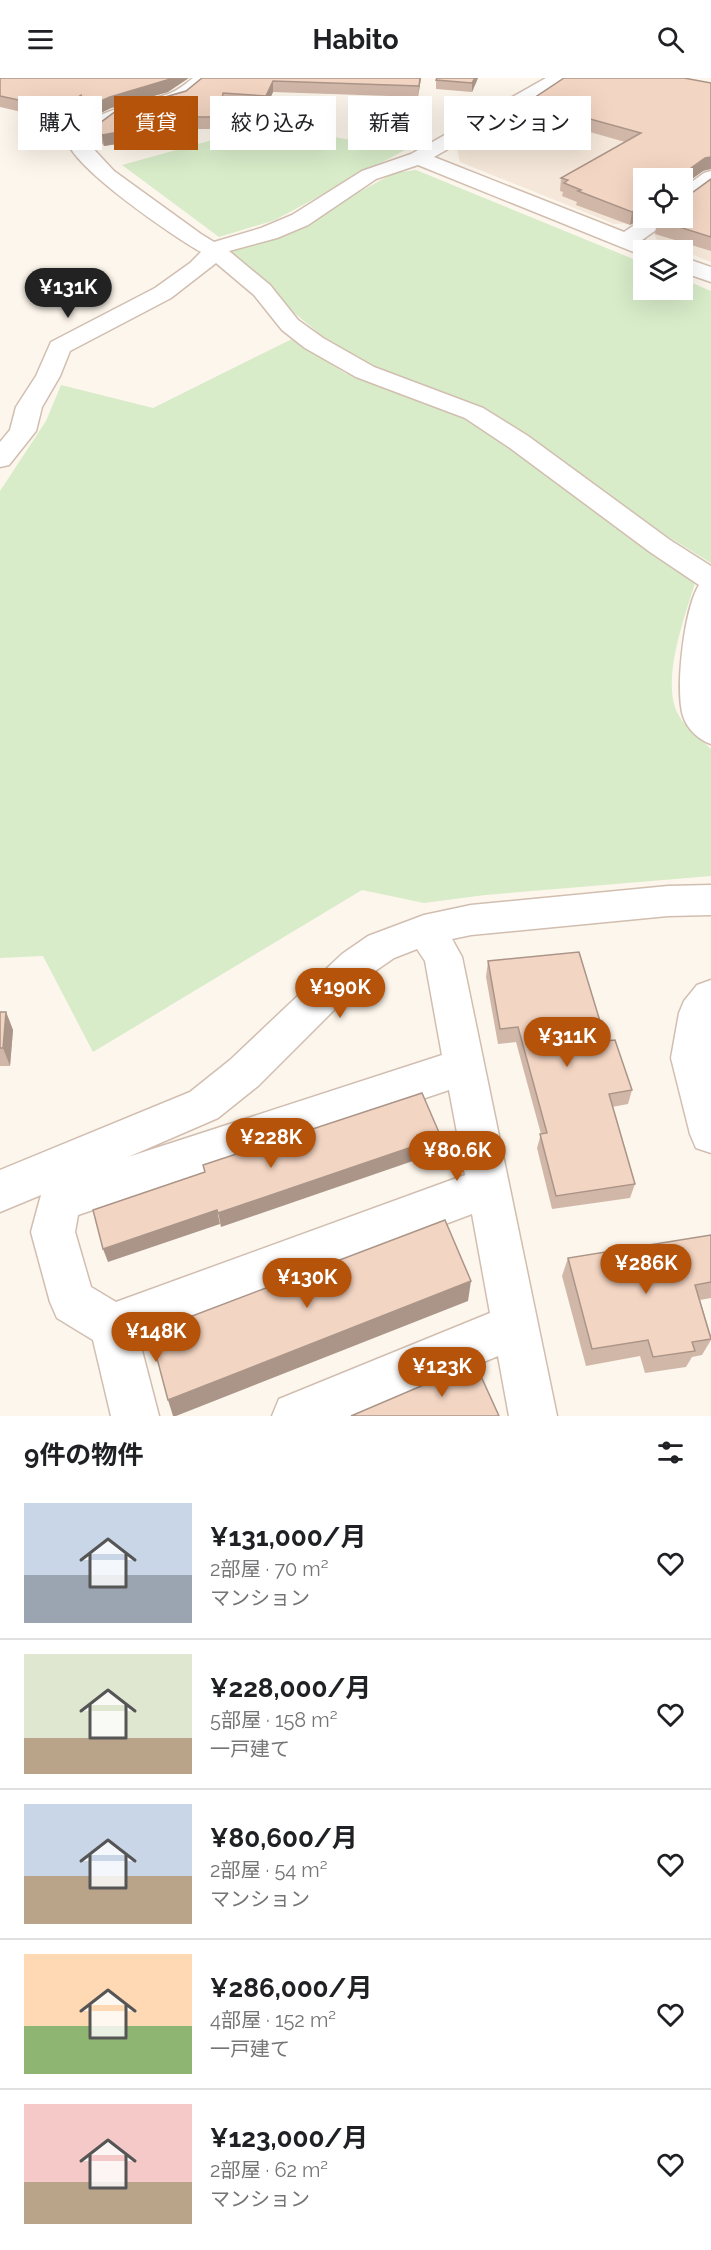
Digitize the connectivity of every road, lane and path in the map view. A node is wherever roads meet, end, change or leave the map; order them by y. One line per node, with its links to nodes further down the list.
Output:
1 (206, 78): 9 (street)
2 (559, 78): 3 (street)
3 (418, 158): 7 (street); 9 (street)
4 (711, 177): 5 (street)
5 (693, 191)
6 (644, 228): 7 (street)
7 (626, 241): 8 (street)
8 (633, 244)
9 (215, 251): 12 (street); 13 (street)
10 (693, 268): 11 (street)
11 (711, 275)
12 (0, 459)
13 (711, 579)
14 (711, 589): 15 (street)
15 (711, 732)
16 (711, 900): 17 (street)
17 (424, 930): 19 (street); 22 (street)
18 (711, 997): 20 (street)
19 (465, 1066): 21 (street); 23 (street)
20 (711, 1134)
21 (488, 1187): 23 (street); 24 (street)
22 (0, 1191)
23 (113, 1326): 25 (street)
24 (516, 1326): 26 (street); 27 (street)
25 (135, 1416)
26 (296, 1416)
27 (533, 1416)

